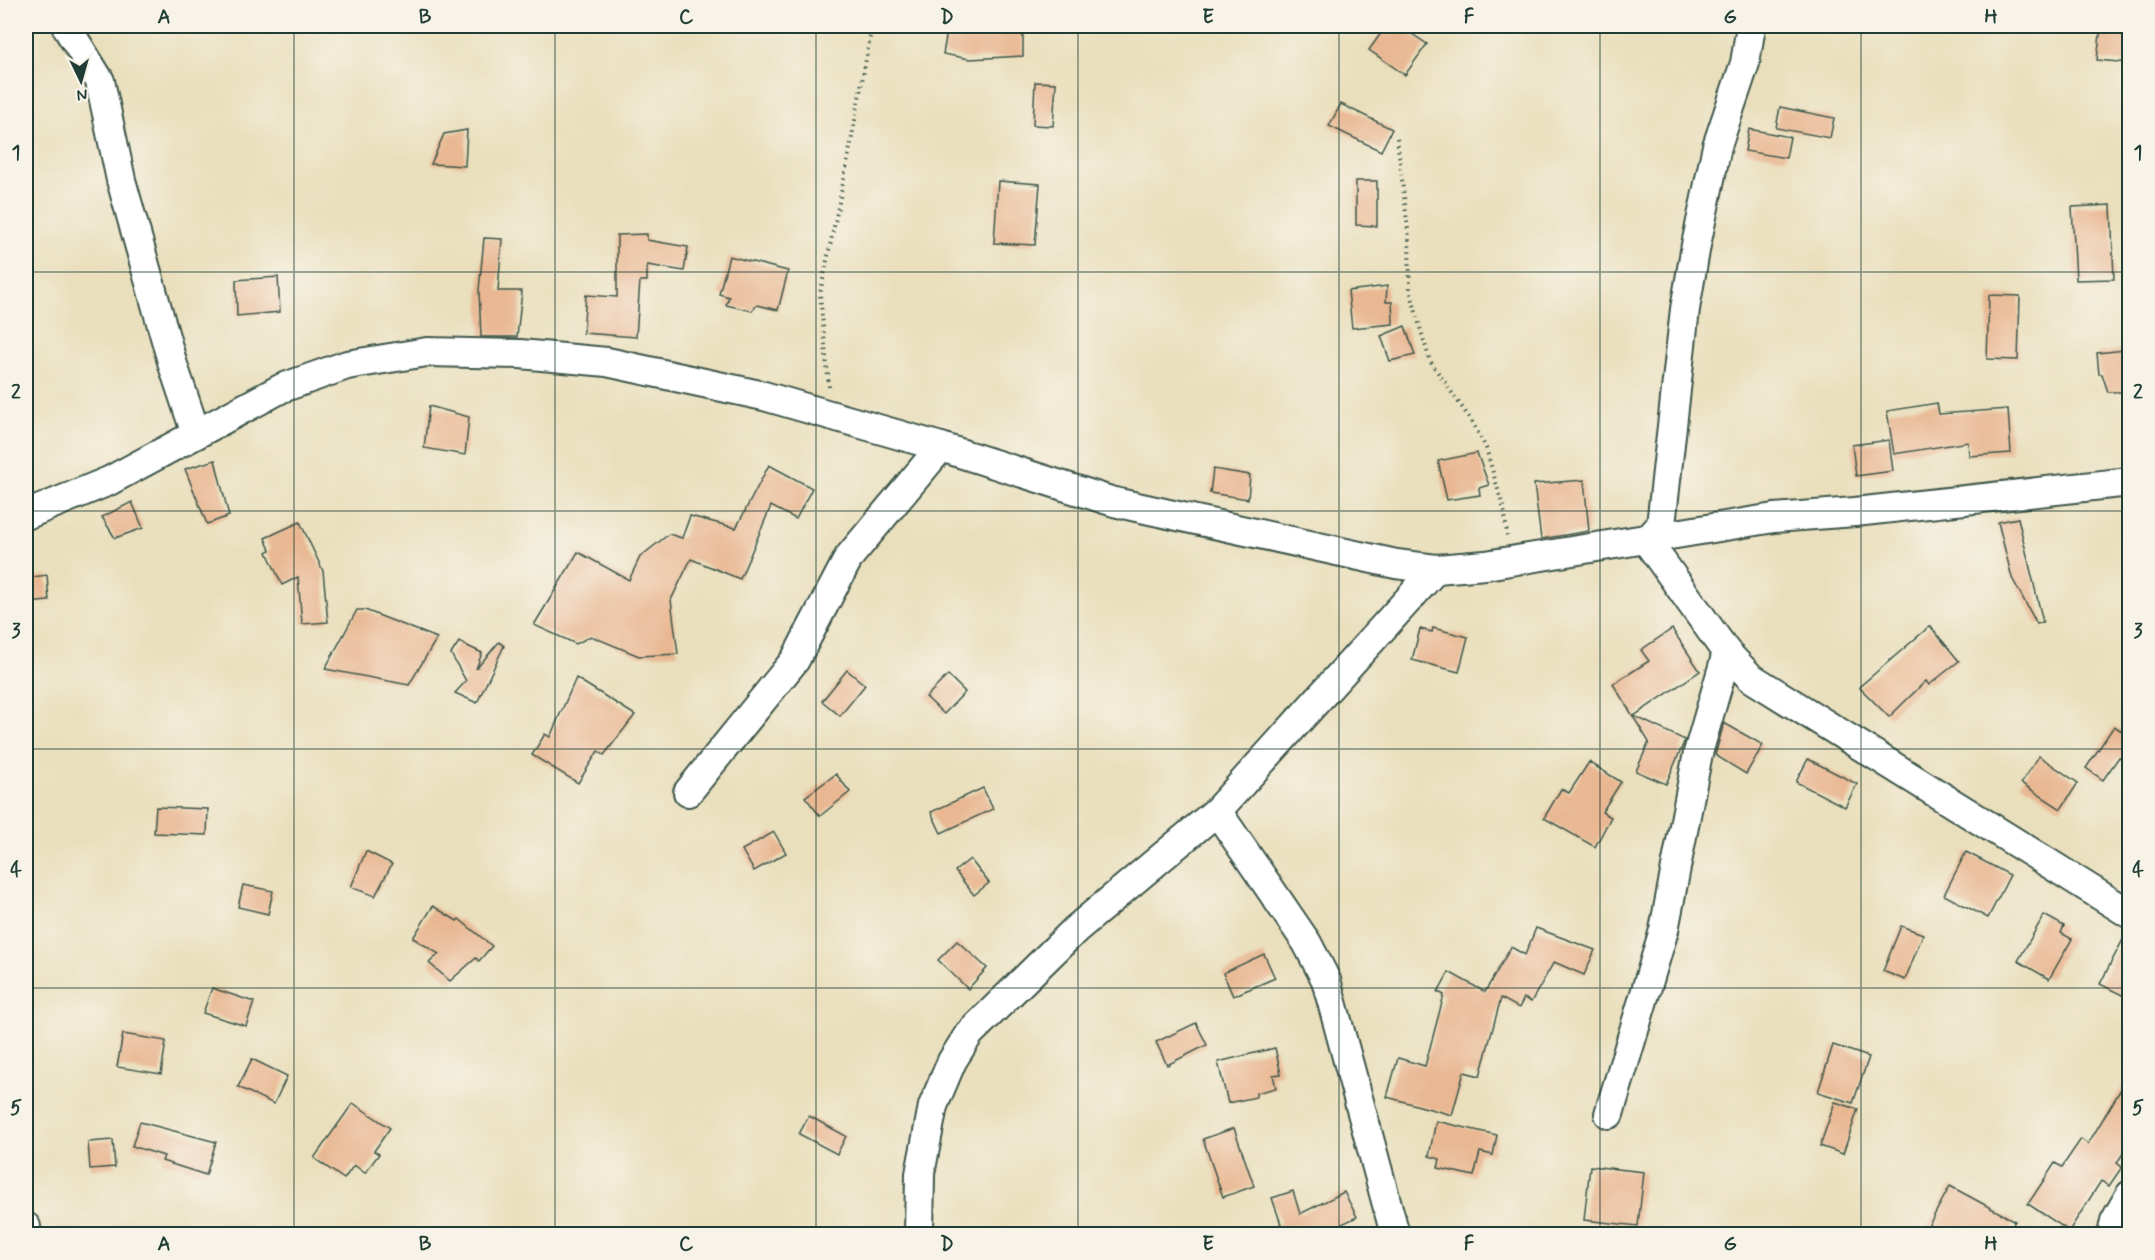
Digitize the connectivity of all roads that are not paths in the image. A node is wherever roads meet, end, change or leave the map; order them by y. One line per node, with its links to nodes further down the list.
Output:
1 (66, 26): 3 (street)
2 (1750, 26): 7 (street)
3 (196, 434): 4 (street); 6 (street)
4 (941, 447): 8 (street); 10 (street)
5 (2130, 482): 7 (street)
6 (26, 515)
7 (1647, 541): 8 (street); 9 (street)
8 (1436, 569): 11 (street)
9 (1727, 653): 12 (street); 13 (street)
10 (688, 792)
11 (1216, 812): 17 (street); 18 (street)
12 (2130, 914)
13 (1609, 1114)
14 (2130, 1195): 19 (street)
15 (26, 1227): 16 (street)
16 (26, 1234)
17 (920, 1234)
18 (1395, 1234)
19 (2112, 1234)

